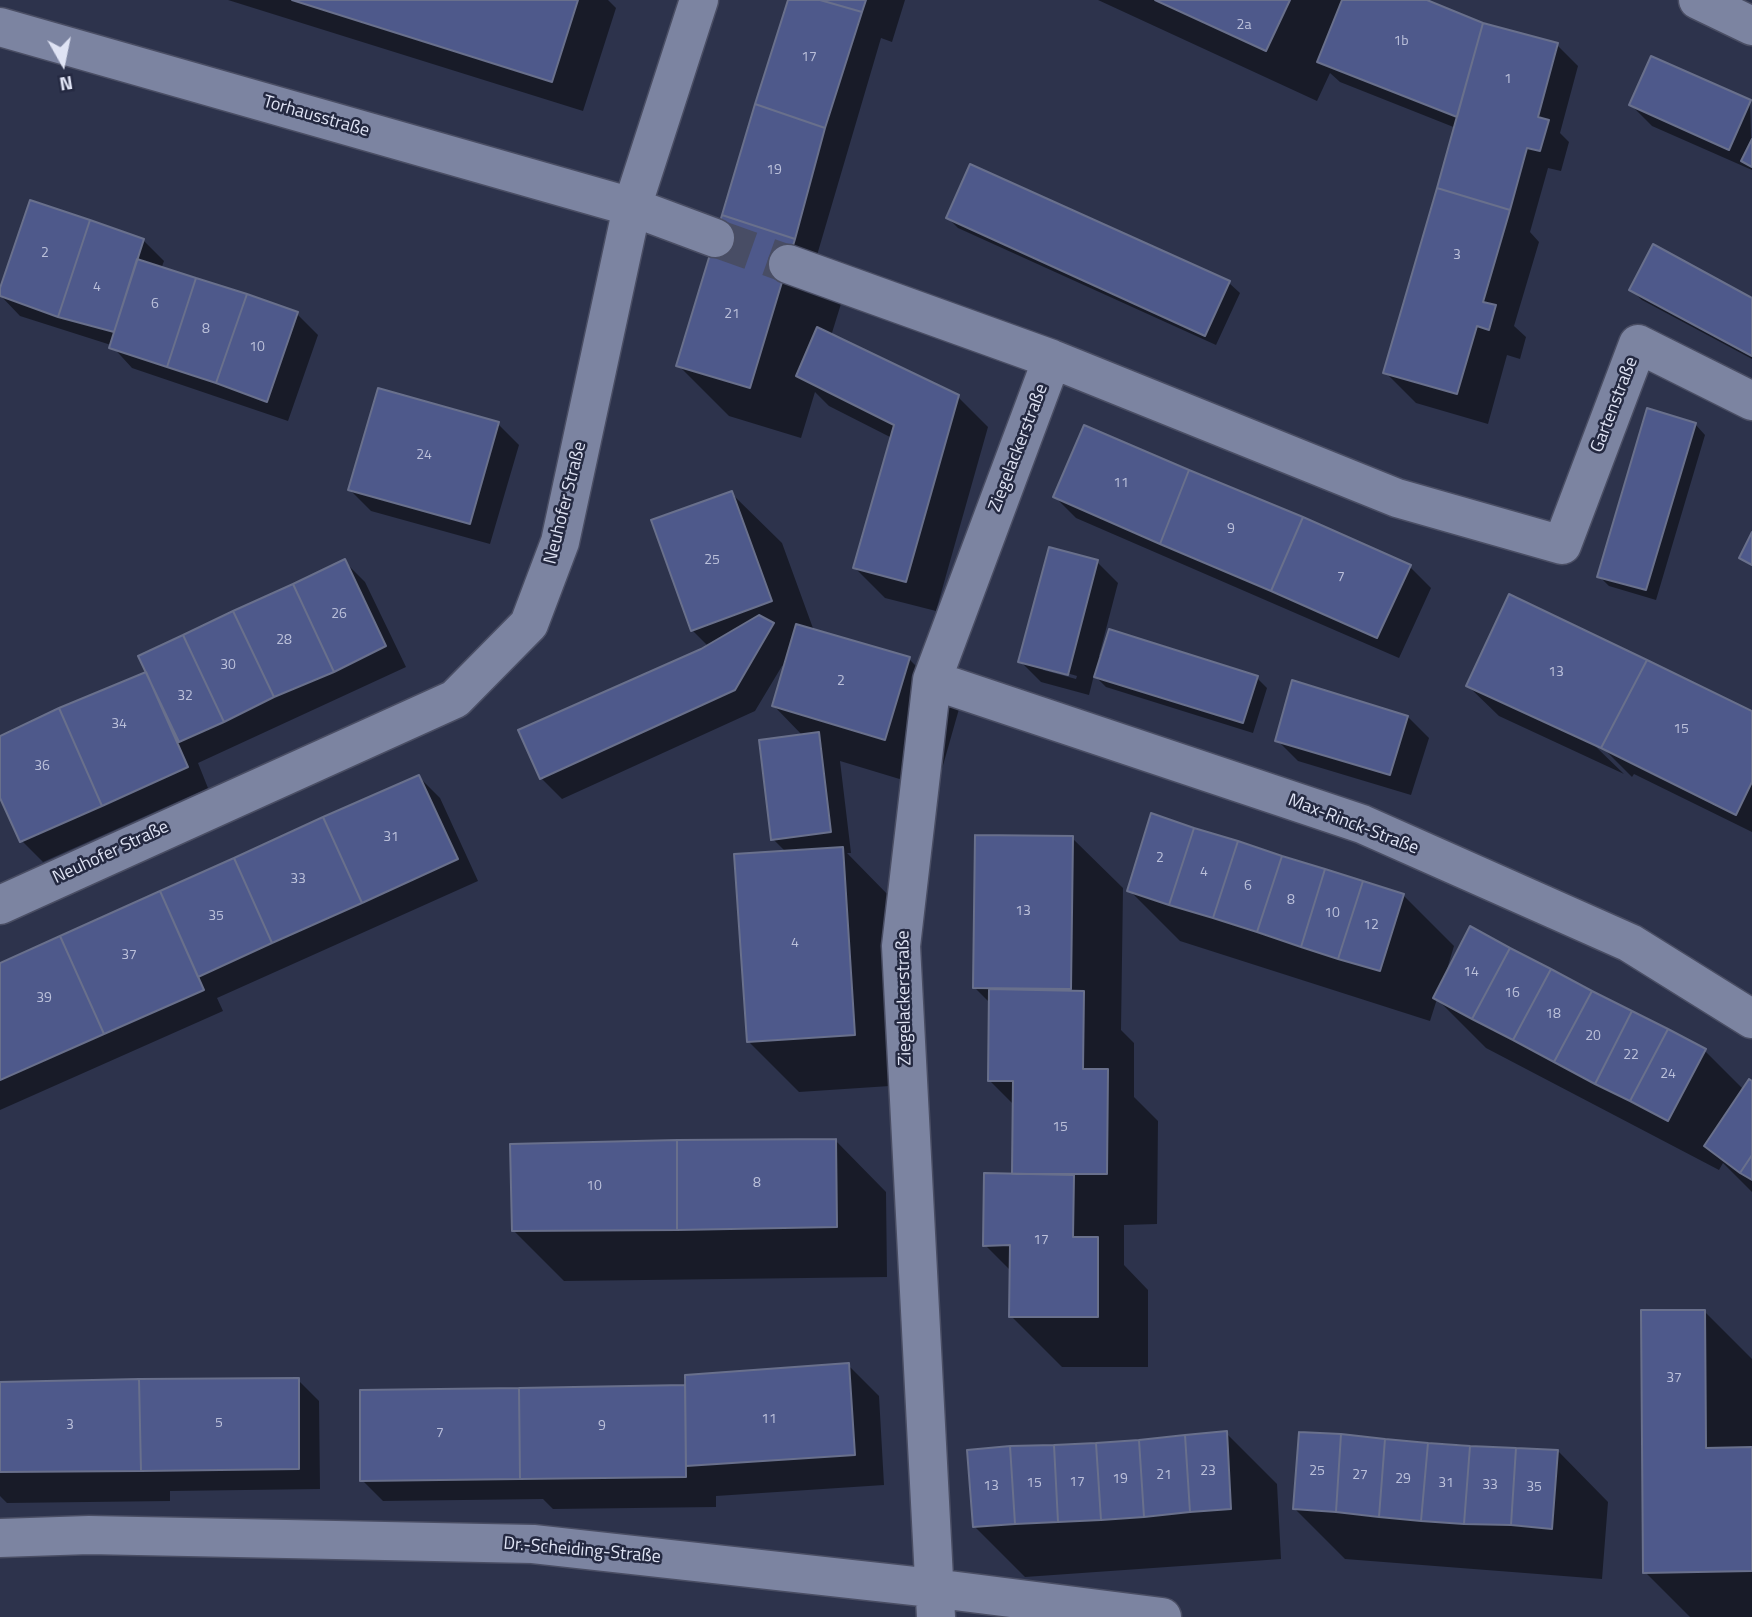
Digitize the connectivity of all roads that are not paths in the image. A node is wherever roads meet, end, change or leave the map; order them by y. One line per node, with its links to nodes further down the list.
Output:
1 (699, 0): 5 (street, Neuhofer Straße)
2 (1698, 0): 3 (street)
3 (1752, 26)
4 (0, 27): 5 (street, Torhausstraße)
5 (632, 207): 6 (street); 11 (street, Neuhofer Straße)
6 (715, 238)
7 (788, 264): 8 (street)
8 (1052, 359): 9 (street, Gartenstraße); 10 (street, Ziegelackerstraße)
9 (1752, 401)
10 (932, 680): 12 (street, Max-Rinck-Straße); 14 (street, Ziegelackerstraße)
11 (0, 905)
12 (1752, 1019)
13 (0, 1538): 14 (street, Dr.-Scheiding-Straße)
14 (934, 1602): 15 (street, Dr.-Scheiding-Straße)
15 (1162, 1617)

